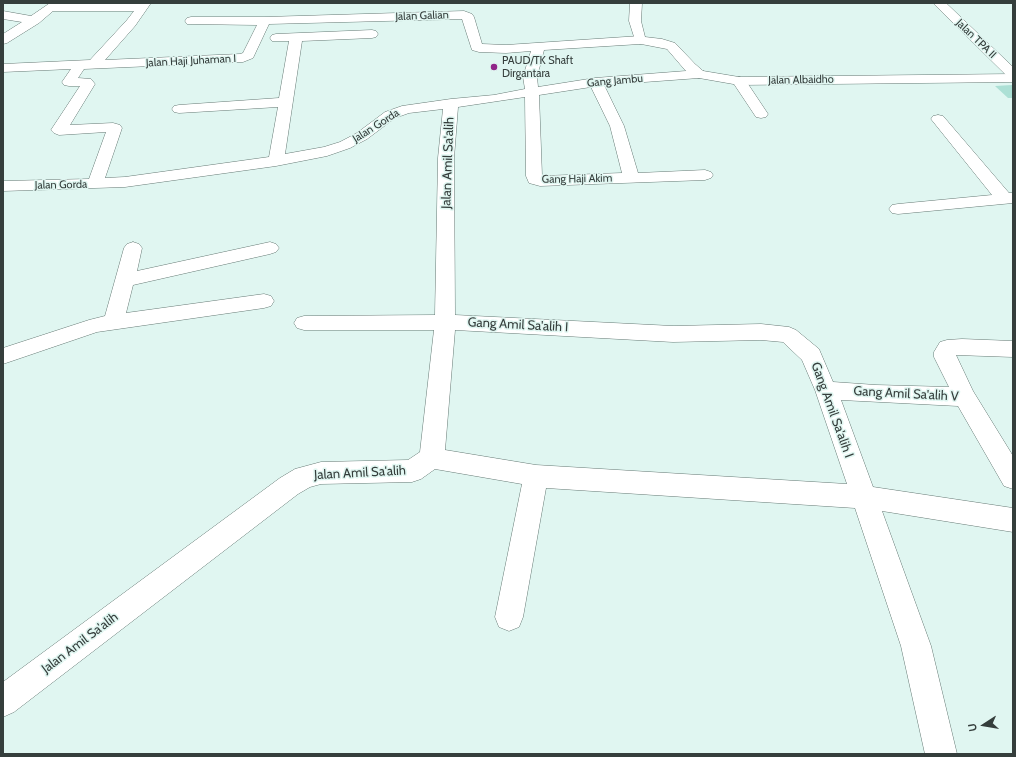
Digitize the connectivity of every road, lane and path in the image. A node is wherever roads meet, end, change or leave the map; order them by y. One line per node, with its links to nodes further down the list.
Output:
1 (8, 3): 8 (street)
2 (400, 3): 9 (street)
3 (636, 3): 17 (street)
4 (939, 3): 22 (street, Jalan TPA II)
5 (56, 5): 6 (street); 10 (street)
6 (144, 5): 19 (street)
7 (453, 9): 9 (street, Jalan Galian); 18 (street, Jalan Galian)
8 (3, 14): 10 (street)
9 (399, 17): 12 (street, Jalan Galian)
10 (35, 20): 16 (street)
11 (190, 21): 12 (street)
12 (265, 22): 19 (street, Jalan Haji Juhaman I)
13 (372, 34): 14 (street)
14 (296, 37): 15 (street); 27 (street)
15 (276, 38)
16 (3, 40)
17 (640, 40): 18 (street); 21 (street)
18 (539, 47): 26 (street)
19 (86, 65): 20 (street); 35 (street)
20 (3, 68)
21 (699, 74): 24 (street, Jalan Albaidho); 25 (street, Gang Jambu)
22 (1013, 74)
23 (1013, 78): 24 (street, Jalan Albaidho)
24 (739, 81): 30 (street)
25 (595, 82): 26 (street, Gang Jambu); 34 (street)
26 (532, 92): 28 (street, Jalan Gorda); 34 (street, Gang Haji Akim)
27 (284, 102): 29 (street); 32 (street)
28 (450, 103): 32 (street, Jalan Gorda); 44 (street, Jalan Amil Sa'alih)
29 (179, 109)
30 (761, 114)
31 (938, 119): 37 (street)
32 (276, 161): 35 (street, Jalan Gorda)
33 (705, 175): 34 (street, Gang Haji Akim)
34 (631, 177)
35 (95, 184): 36 (street, Jalan Gorda)
36 (3, 186)
37 (1008, 198): 38 (street)
38 (898, 209)
39 (133, 248): 41 (street)
40 (270, 248): 41 (street)
41 (125, 280): 43 (street)
42 (264, 302): 43 (street)
43 (114, 322): 47 (street)
44 (445, 322): 45 (street, Gang Amil Sa'alih I); 48 (street, Gang Amil Sa'alih I); 50 (street, Jalan Amil Sa'alih)
45 (304, 323)
46 (1013, 349): 49 (street)
47 (3, 356)
48 (826, 390): 49 (street, Gang Amil Sa'alih V); 53 (street, Gang Amil Sa'alih I)
49 (965, 397): 52 (street, Gang Amil Sa'alih V)
50 (432, 458): 51 (street); 56 (street, Jalan Amil Sa'alih)
51 (536, 476): 53 (street); 55 (street)
52 (1013, 478)
53 (863, 498): 54 (street); 57 (street, Gang Amil Sa'alih I)
54 (1013, 520)
55 (509, 617)
56 (3, 701)
57 (941, 754)

